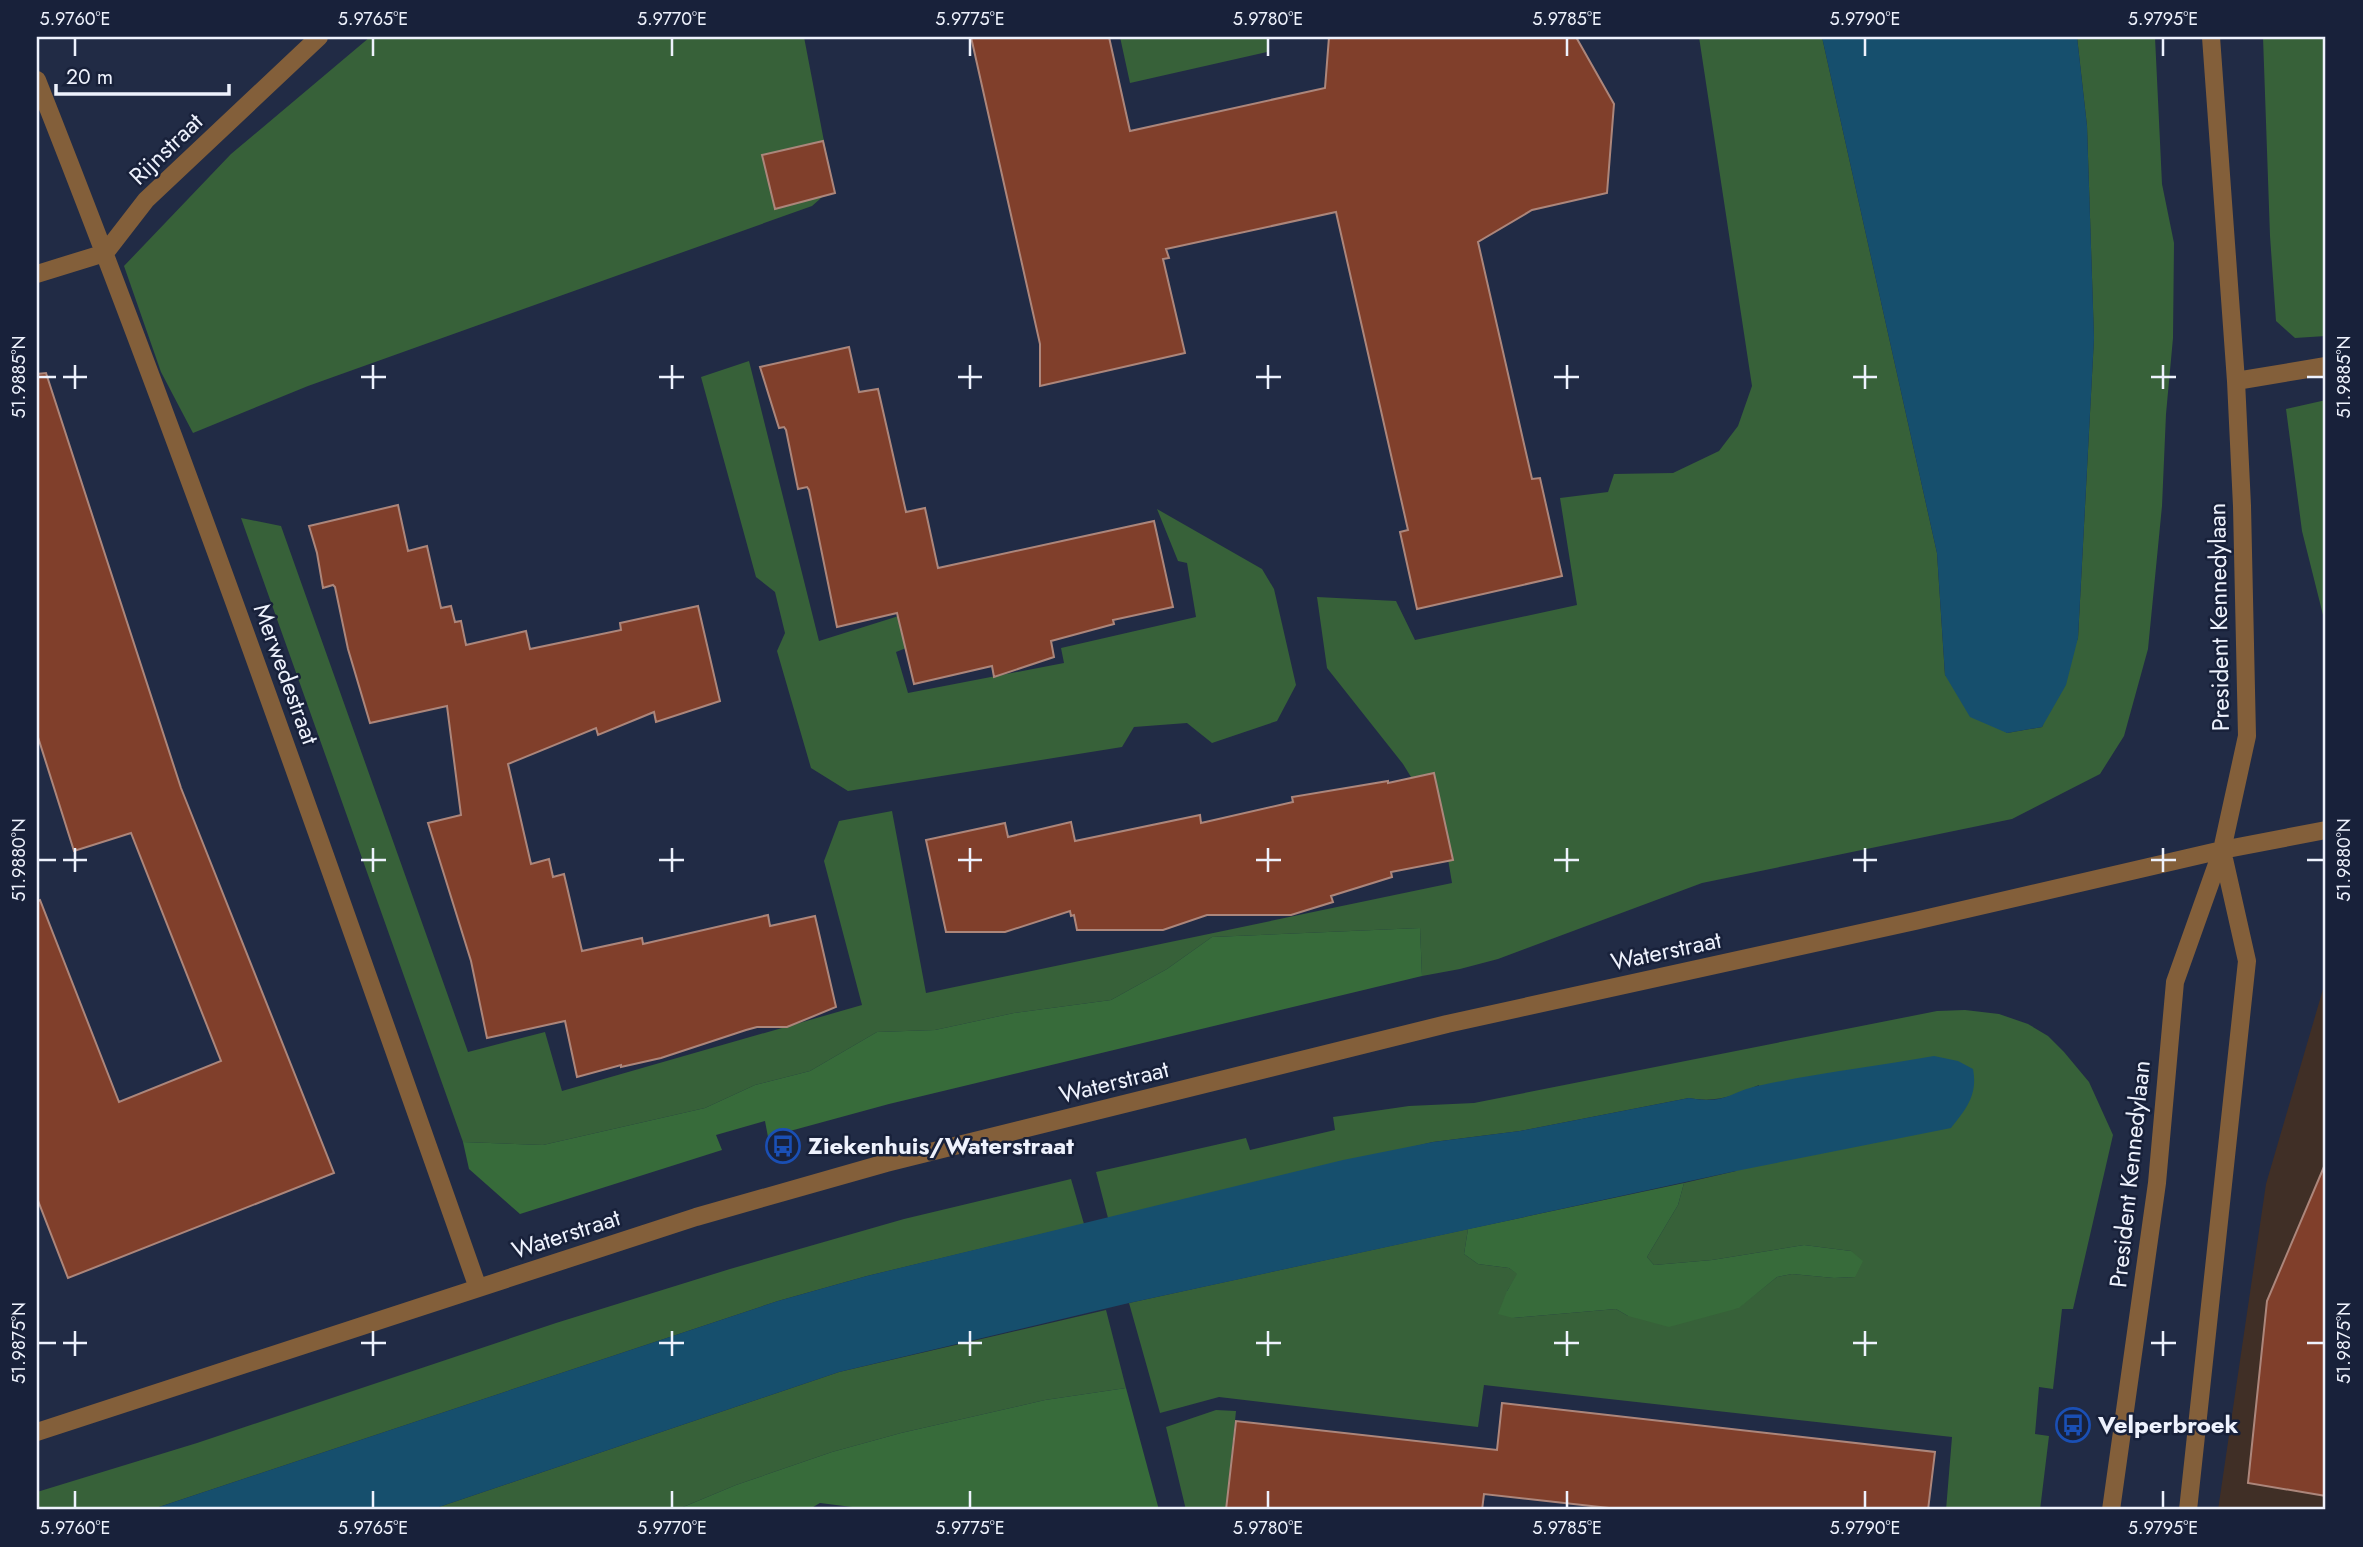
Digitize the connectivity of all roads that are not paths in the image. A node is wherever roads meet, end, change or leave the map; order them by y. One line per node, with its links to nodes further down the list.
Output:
1 (319, 37): 4 (street, Rijnstraat)
2 (2211, 37): 7 (street, President Kennedylaan)
3 (37, 80): 4 (street, Merwedestraat)
4 (105, 253): 5 (street); 10 (street, Merwedestraat)
5 (37, 274)
6 (2326, 366): 7 (street)
7 (2236, 381): 9 (street, President Kennedylaan)
8 (2326, 831): 9 (street, Waterstraat)
9 (2222, 850): 10 (street, Waterstraat); 12 (street, President Kennedylaan); 13 (street, President Kennedylaan)
10 (478, 1288): 11 (street, Waterstraat)
11 (37, 1432)
12 (2111, 1510)
13 (2188, 1510)

